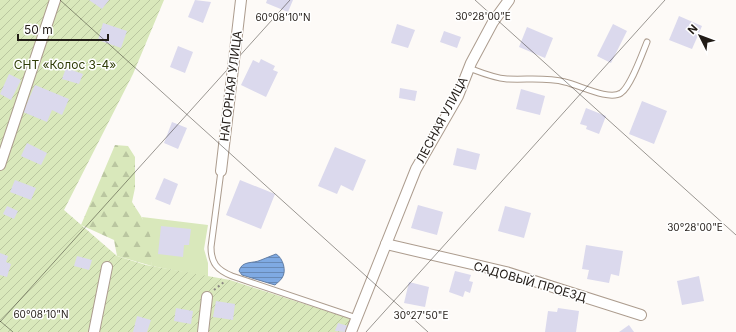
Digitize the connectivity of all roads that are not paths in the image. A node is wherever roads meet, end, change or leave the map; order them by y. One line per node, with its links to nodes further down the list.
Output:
1 (56, 0): 6 (street)
2 (241, 0): 7 (street, НАГОРНАЯ УЛИЦА)
3 (509, 0): 5 (street, ЛЕСНАЯ УЛИЦА)
4 (647, 42): 5 (lane)
5 (469, 68): 8 (street, ЛЕСНАЯ УЛИЦА)
6 (0, 165)
7 (222, 171): 12 (lane)
8 (390, 246): 11 (street, САДОВЫЙ ПРОЕЗД); 12 (street, ЛЕСНАЯ УЛИЦА)
9 (107, 267): 13 (street)
10 (207, 296): 14 (street)
11 (641, 315)
12 (357, 318): 15 (street, ЛЕСНАЯ УЛИЦА)
13 (94, 332)
14 (203, 332)
15 (351, 332)

